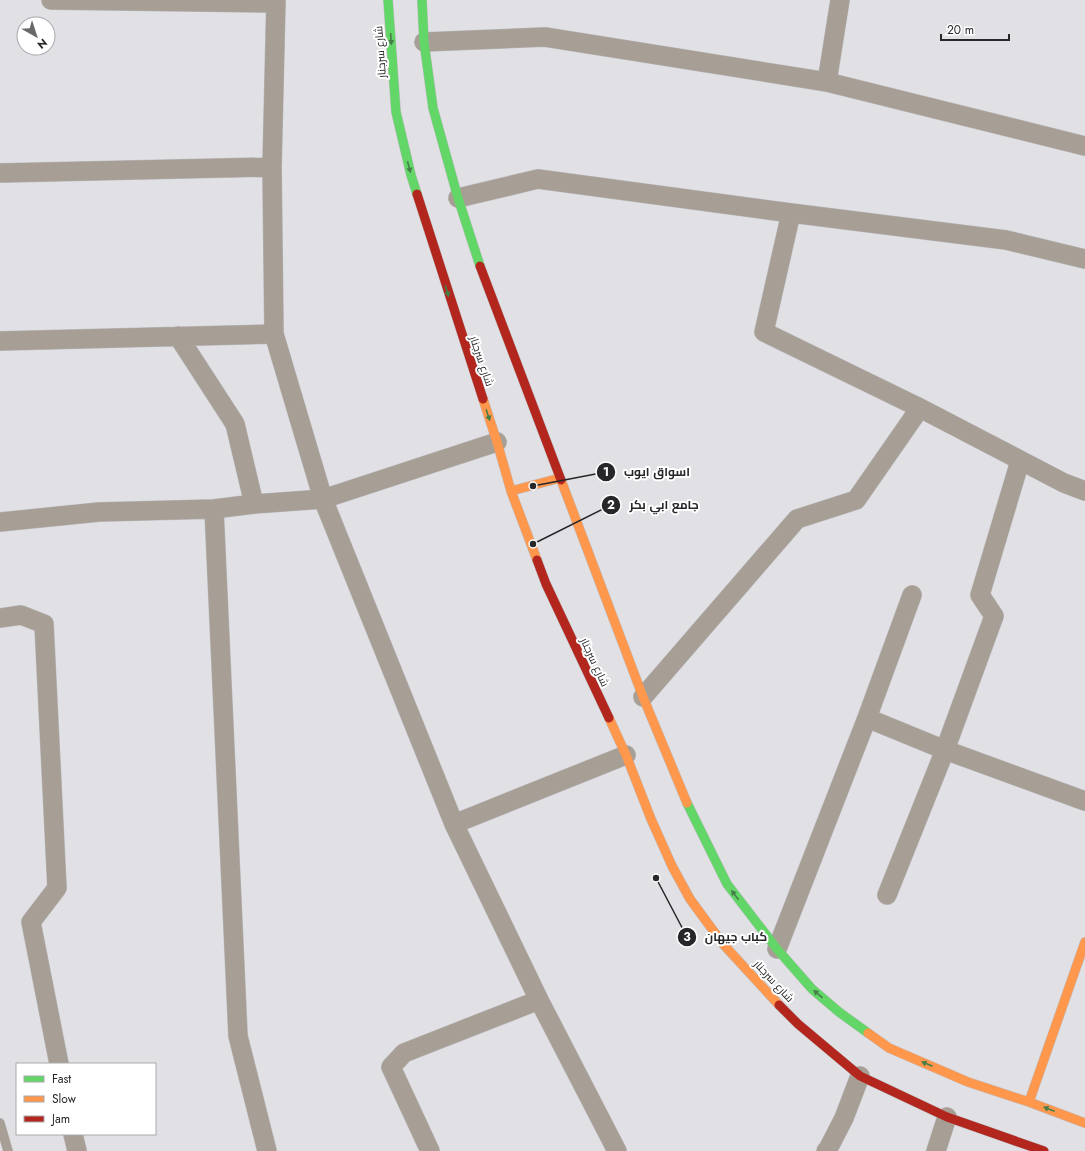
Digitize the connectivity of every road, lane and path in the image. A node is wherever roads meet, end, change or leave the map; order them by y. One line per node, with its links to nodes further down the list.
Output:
1 (51, 0): 5 (street)
2 (388, 0): 18 (street, شارع سرجنار, one-way to 18)
3 (422, 0): 6 (street, شارع سرجنار)
4 (840, 0): 7 (street)
5 (276, 2): 9 (street)
6 (424, 42): 7 (street); 11 (street, شارع سرجنار)
7 (827, 82): 8 (street)
8 (1085, 146)
9 (272, 167): 10 (street); 14 (street)
10 (0, 173)
11 (458, 198): 12 (street); 20 (street, شارع سرجنار)
12 (791, 213): 13 (street); 17 (street)
13 (1085, 259)
14 (274, 334): 15 (street); 23 (street)
15 (178, 336): 16 (street); 24 (street)
16 (0, 341)
17 (920, 408): 19 (street); 29 (street)
18 (497, 442): 22 (street, شارع سرجنار); 23 (street)
19 (1020, 461): 21 (street); 31 (street)
20 (560, 478): 22 (street); 29 (street, شارع سرجنار)
21 (1085, 490)
22 (511, 491): 32 (street, شارع سرجنار)
23 (323, 499): 24 (street); 34 (street)
24 (254, 504): 25 (street)
25 (214, 509): 26 (street); 48 (street)
26 (0, 522)
27 (912, 595): 30 (street)
28 (0, 618): 39 (street)
29 (644, 697): 37 (street, شارع سرجنار, one-way to 29)
30 (867, 718): 31 (street); 37 (street)
31 (945, 750): 33 (street); 35 (street)
32 (626, 755): 34 (street); 40 (street, شارع سرجنار)
33 (1085, 801)
34 (454, 824): 38 (street)
35 (887, 895)
36 (1085, 942): 41 (street)
37 (777, 949): 41 (street, شارع سرجنار, one-way to 37)
38 (539, 1000): 49 (street); 50 (street)
39 (59, 1063)
40 (860, 1076): 42 (street, شارع سرجنار); 51 (street)
41 (1029, 1102): 44 (street, شارع سرجنار, one-way to 41)
42 (947, 1117): 52 (street); 53 (street, شارع سرجنار)
43 (0, 1123): 46 (lane)
44 (1085, 1123)
45 (73, 1135): 47 (street)
46 (8, 1151)
47 (77, 1151)
48 (267, 1151)
49 (430, 1151)
50 (617, 1151)
51 (826, 1151)
52 (936, 1151)
53 (1044, 1151)

